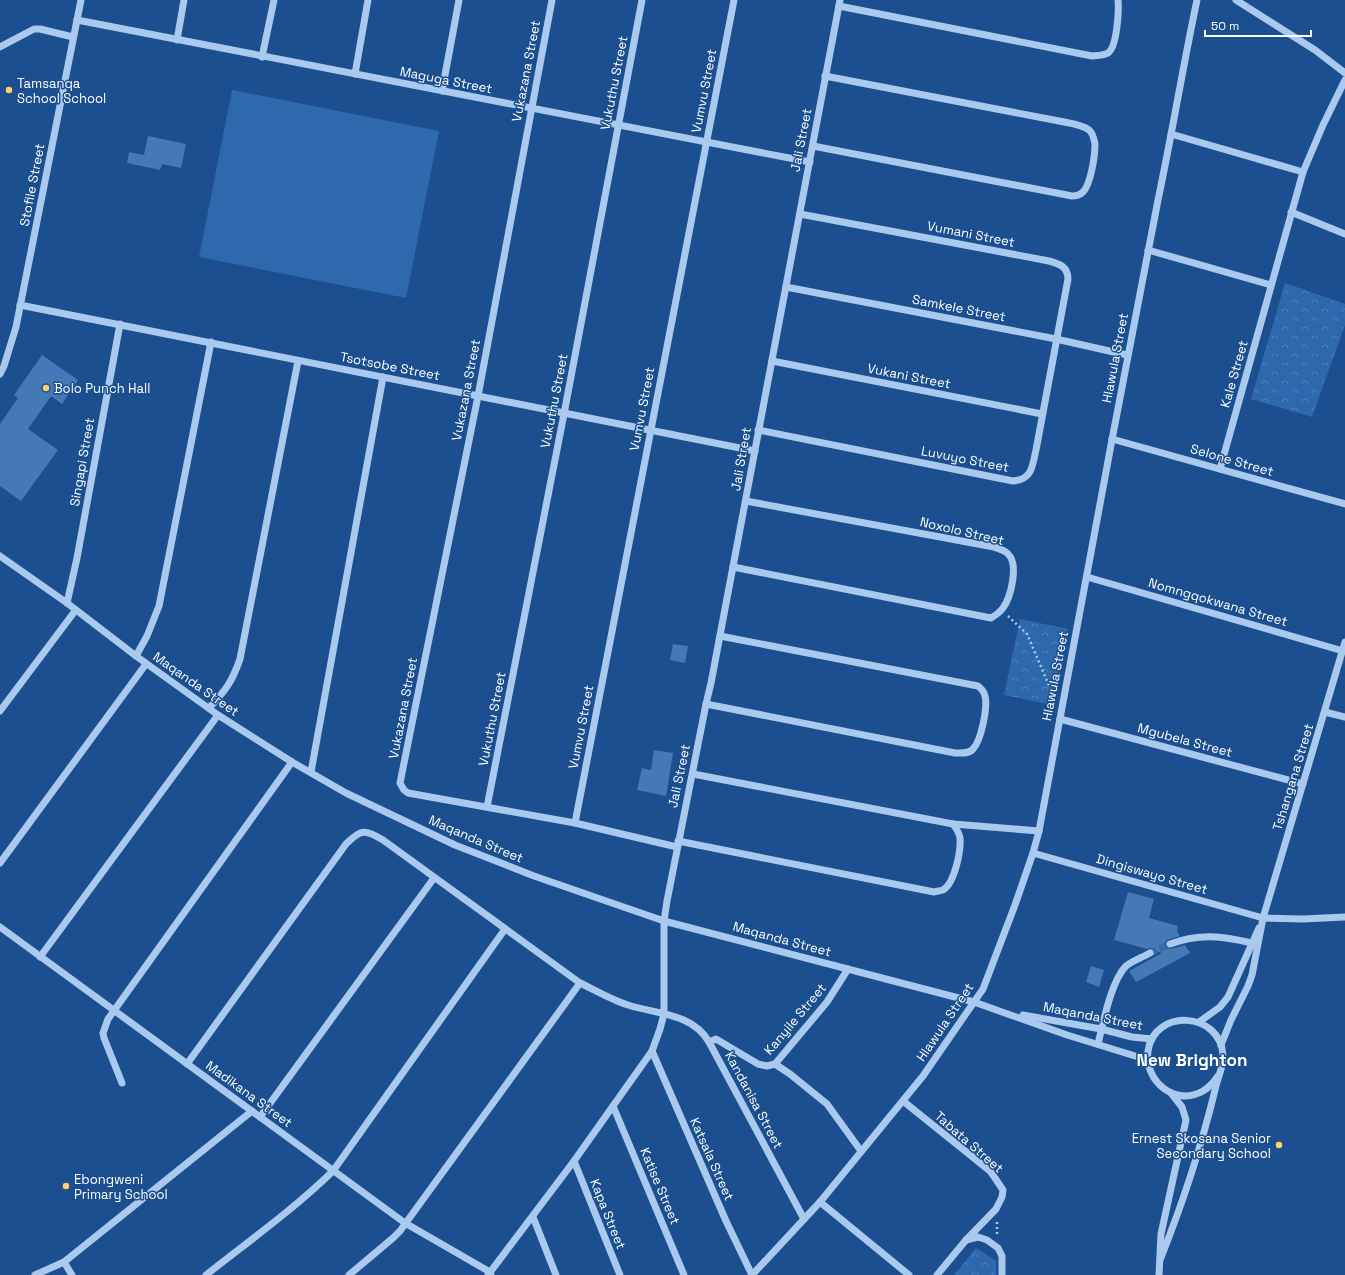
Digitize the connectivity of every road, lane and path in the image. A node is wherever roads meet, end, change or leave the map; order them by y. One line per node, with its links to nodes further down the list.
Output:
1 (81, 0): 13 (street, Stofile Street)
2 (184, 0): 15 (street)
3 (274, 0): 17 (street)
4 (368, 0): 19 (street)
5 (459, 0): 22 (street)
6 (552, 0): 23 (street, Vukazana Street)
7 (642, 0): 24 (street, Vukuthu Street)
8 (734, 0): 26 (street, Vumvu Street)
9 (1118, 0): 12 (street)
10 (1197, 0): 25 (street, Hlawula Street)
11 (1236, 0): 18 (street)
12 (840, 3): 20 (street, Jali Street)
13 (77, 20): 14 (street, Stofile Street); 15 (street, Maguga Street)
14 (74, 37): 16 (street); 36 (street, Stofile Street)
15 (177, 40): 17 (street, Maguga Street)
16 (0, 47)
17 (262, 57): 19 (street, Maguga Street)
18 (1345, 73)
19 (355, 74): 22 (street, Maguga Street)
20 (825, 76): 27 (street, Jali Street); 27 (street)
21 (1345, 80): 29 (street, Kale Street)
22 (442, 91): 23 (street, Maguga Street)
23 (531, 108): 24 (street, Maguga Street); 45 (street, Vukazana Street)
24 (618, 125): 26 (street, Maguga Street); 46 (street, Vukuthu Street)
25 (1172, 134): 29 (street); 33 (street, Hlawula Street)
26 (707, 142): 28 (street, Maguga Street); 48 (street, Vumvu Street)
27 (813, 146): 28 (street, Jali Street)
28 (810, 162): 31 (street, Jali Street)
29 (1303, 172): 30 (street, Kale Street)
30 (1292, 212): 32 (street); 34 (street, Kale Street)
31 (800, 214): 35 (street, Jali Street); 38 (street, Vumani Street)
32 (1345, 234)
33 (1148, 250): 34 (street); 40 (street, Hlawula Street)
34 (1271, 285): 52 (street, Kale Street)
35 (786, 287): 38 (street, Samkele Street); 42 (street, Jali Street)
36 (20, 305): 37 (street, Tsotsobe Street); 43 (street, Stofile Street)
37 (120, 324): 39 (street, Tsotsobe Street); 58 (street, Singapi Street)
38 (1056, 339): 40 (street, Samkele Street); 47 (street, Luvuyo Street)
39 (211, 342): 41 (street, Tsotsobe Street); 64 (street)
40 (1128, 355): 50 (street, Hlawula Street)
41 (298, 361): 44 (street, Tsotsobe Street); 68 (street)
42 (772, 361): 47 (street, Vukani Street); 49 (street, Jali Street)
43 (0, 374)
44 (383, 377): 45 (street, Tsotsobe Street); 75 (street)
45 (478, 396): 46 (street, Tsotsobe Street); 78 (street, Vukazana Street)
46 (564, 414): 48 (street, Tsotsobe Street); 78 (street, Vukuthu Street)
47 (1042, 414): 49 (street, Luvuyo Street)
48 (650, 430): 51 (street, Tsotsobe Street); 79 (street, Vumvu Street)
49 (758, 430): 51 (street, Jali Street)
50 (1112, 439): 52 (street, Selone Street); 57 (street, Hlawula Street)
51 (755, 451): 53 (street, Jali Street)
52 (1220, 469): 54 (street, Selone Street)
53 (746, 501): 56 (street, Jali Street); 59 (street, Noxolo Street)
54 (1345, 504)
55 (0, 556): 58 (street, Maqanda Street)
56 (733, 568): 59 (street); 61 (street, Jali Street)
57 (1087, 577): 63 (street, Nomngqokwana Street); 67 (street, Hlawula Street)
58 (67, 604): 60 (street, Maqanda Street)
59 (1001, 610): 67 (path)
60 (75, 611): 64 (street, Maqanda Street); 69 (street)
61 (720, 636): 66 (street, Jali Street); 66 (street)
62 (1345, 642): 63 (street, Tshangana Street)
63 (1343, 650): 70 (street, Tshangana Street)
64 (136, 656): 65 (street, Maqanda Street)
65 (146, 664): 68 (street, Maqanda Street); 84 (street)
66 (706, 704): 76 (street, Jali Street)
67 (1063, 706): 73 (street, Hlawula Street)
68 (210, 708): 71 (street, Maqanda Street)
69 (0, 711)
70 (1325, 712): 72 (street); 77 (street, Tshangana Street)
71 (218, 715): 74 (street, Maqanda Street); 94 (street)
72 (1345, 717)
73 (1060, 719): 77 (street, Mgubela Street); 81 (street, Hlawula Street)
74 (292, 762): 75 (street, Maqanda Street); 98 (street)
75 (311, 772): 88 (street, Maqanda Street)
76 (692, 774): 80 (street); 82 (street, Jali Street)
77 (1303, 784): 87 (street, Tshangana Street)
78 (487, 806): 79 (street)
79 (575, 823): 82 (street)
80 (953, 824): 81 (street); 82 (street)
81 (1039, 831): 83 (street, Hlawula Street)
82 (678, 844): 88 (street, Jali Street)
83 (1033, 853): 87 (street, Dingiswayo Street); 97 (street, Hlawula Street)
84 (0, 863)
85 (434, 878): 90 (street, Kandanisa Street); 109 (street, Kandanisa Street); 117 (street)
86 (1345, 917): 87 (street, Dingiswayo Street)
87 (1263, 918): 91 (street, Tshangana Street); 106 (street, Tshangana Street)
88 (664, 921): 95 (street, Maqanda Street); 100 (street, Jali Street)
89 (0, 927): 94 (street, Madikana Street)
90 (505, 929): 96 (street, Kandanisa Street); 120 (street)
91 (1252, 943): 92 (street); 101 (street, Tshangana Street)
92 (1170, 944)
93 (1150, 953): 102 (street)
94 (40, 957): 98 (street, Madikana Street)
95 (848, 969): 97 (street, Maqanda Street); 110 (street, Kanyile Street)
96 (580, 984): 100 (street, Kandanisa Street); 125 (street)
97 (974, 1002): 99 (street, Maqanda Street); 114 (street, Hlawula Street)
98 (114, 1010): 109 (street, Madikana Street); 112 (street)
99 (1005, 1012): 102 (street, Maqanda Street); 105 (street, Maqanda Street)
100 (664, 1014): 104 (street, Kandanisa Street); 107 (street, Jali Street)
101 (1199, 1022): 103 (street); 106 (street)
102 (1101, 1029): 103 (street, Maqanda Street); 105 (street)
103 (1152, 1039): 108 (street)
104 (710, 1042): 110 (street, Kanyile Street); 124 (street, Kandanisa Street)
105 (1098, 1044): 108 (street, Maqanda Street)
106 (1221, 1045): 111 (street)
107 (652, 1051): 115 (street, Jali Street); 138 (street, Katsala Street)
108 (1148, 1060): 113 (street)
109 (187, 1064): 116 (street, Madikana Street)
110 (775, 1064): 118 (street)
111 (1218, 1076): 113 (street); 128 (street)
112 (122, 1083)
113 (1172, 1093): 128 (street)
114 (903, 1101): 118 (street, Hlawula Street); 122 (street, Tabata Street)
115 (613, 1106): 119 (street, Jali Street); 137 (street, Katise Street)
116 (252, 1111): 117 (street, Madikana Street); 129 (street)
117 (260, 1117): 120 (street, Madikana Street)
118 (861, 1150): 121 (street, Hlawula Street)
119 (574, 1161): 123 (street, Jali Street); 136 (street, Kapa Street)
120 (333, 1171): 125 (street, Madikana Street); 133 (street)
121 (820, 1202): 124 (street, Hlawula Street); 139 (street)
122 (996, 1209): 126 (street, Tabata Street); 127 (path)
123 (533, 1217): 130 (street, Jali Street); 135 (street)
124 (804, 1219): 138 (street, Hlawula Street)
125 (405, 1223): 130 (street, Madikana Street); 134 (street)
126 (966, 1240): 127 (street); 140 (street, Tabata Street)
127 (998, 1248): 141 (street)
128 (1160, 1260): 142 (street)
129 (64, 1262): 131 (street); 132 (street)
130 (489, 1274)
131 (35, 1275)
132 (72, 1275)
133 (206, 1275)
134 (349, 1275)
135 (556, 1275)
136 (620, 1275)
137 (684, 1275)
138 (752, 1275)
139 (909, 1275)
140 (936, 1275)
141 (1002, 1275)
142 (1159, 1275)

